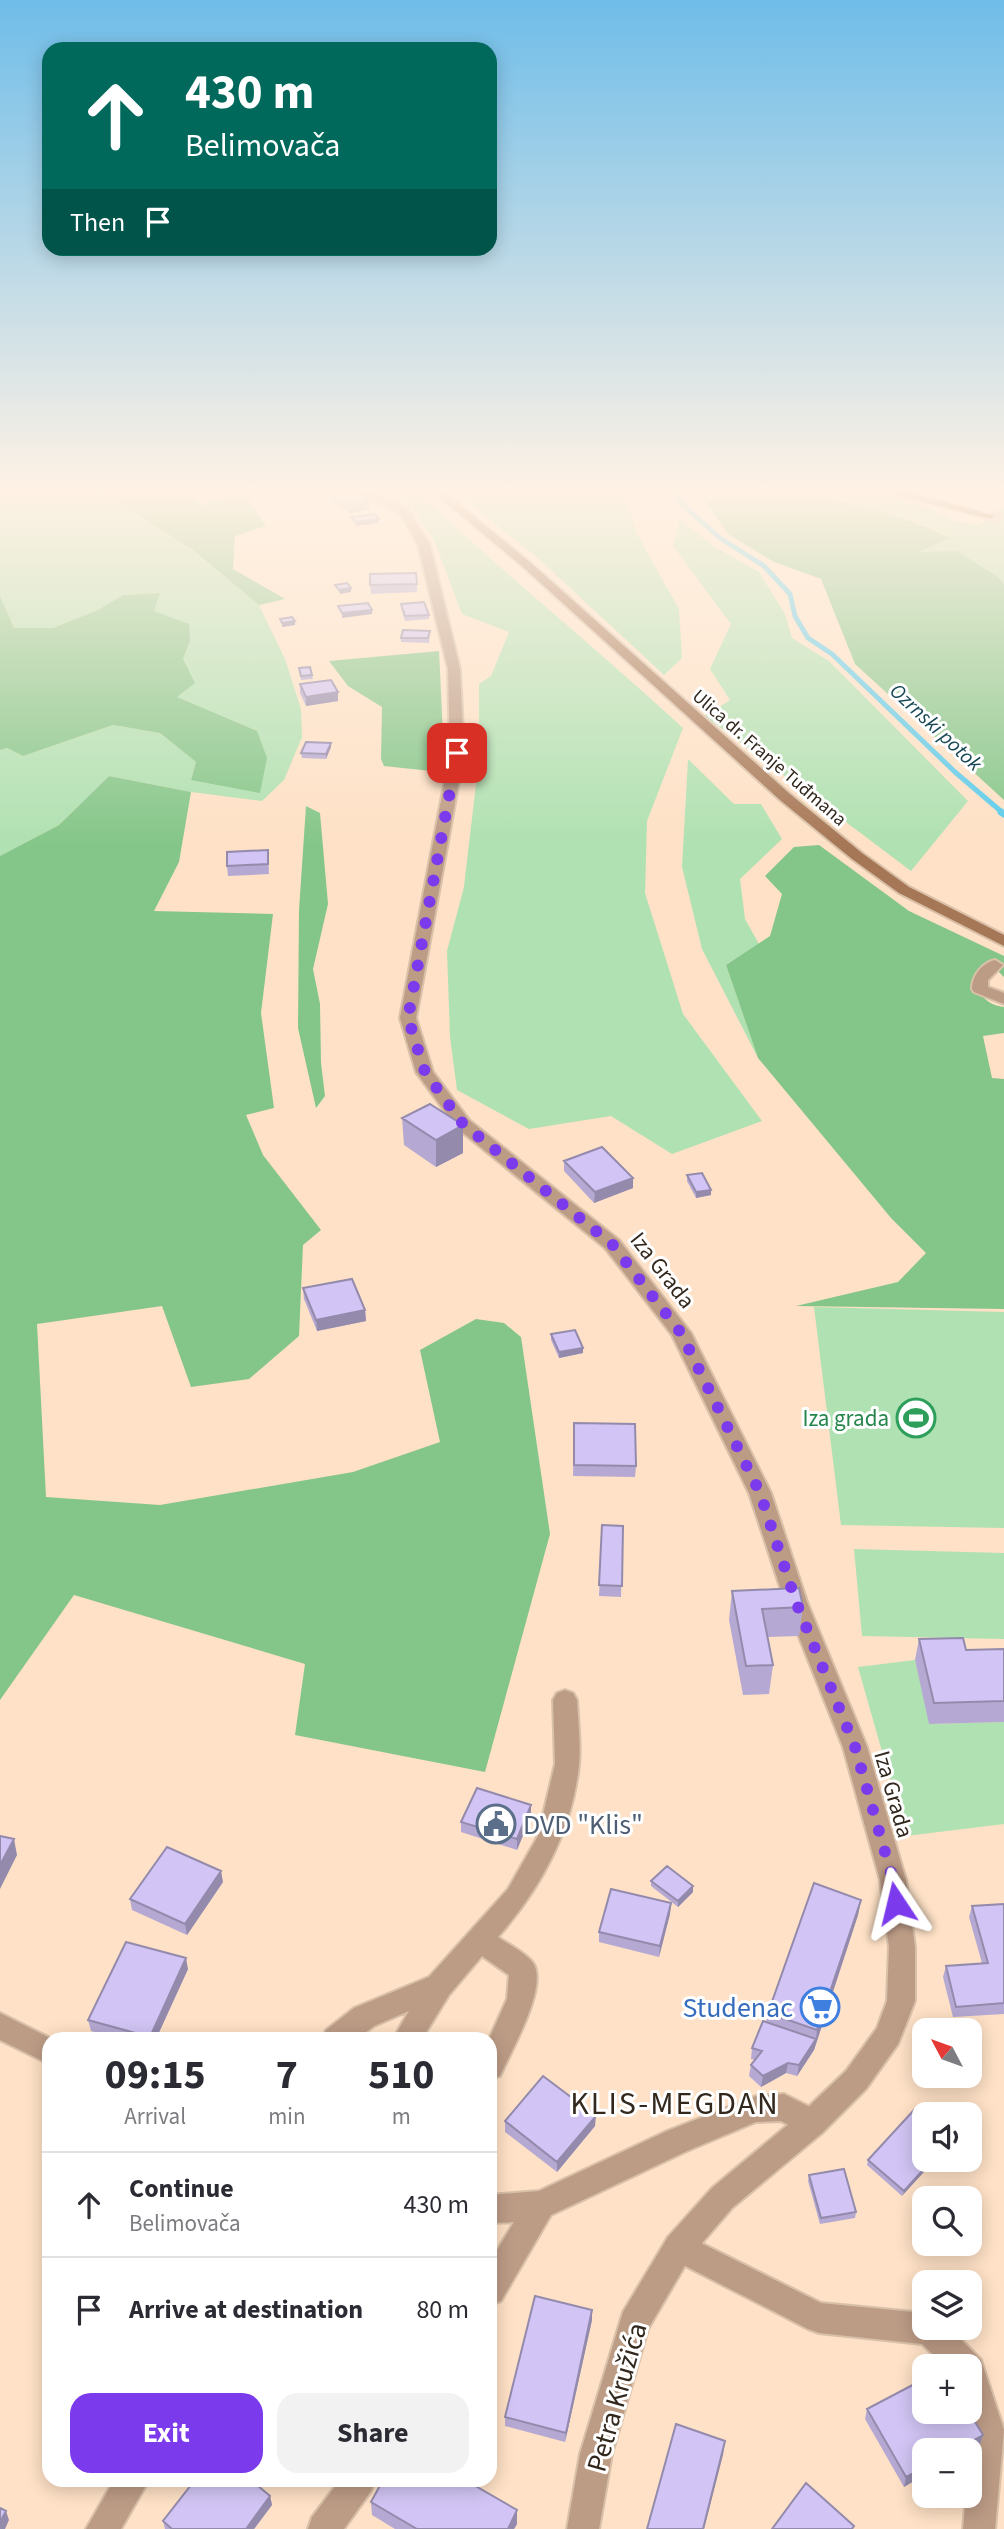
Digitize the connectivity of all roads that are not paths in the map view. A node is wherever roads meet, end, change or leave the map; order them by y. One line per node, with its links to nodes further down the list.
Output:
1 (440, 609): 14 (street, Iza Grada)
2 (576, 609): 3 (main road, Ulica dr. Franje Tuđmana)
3 (1004, 941)
4 (995, 965): 5 (street)
5 (1004, 999)
6 (565, 1700): 7 (street)
7 (478, 1938): 8 (street); 13 (street)
8 (439, 1986): 10 (street); 11 (street)
9 (0, 2026): 12 (street)
10 (344, 2032)
11 (411, 2032)
12 (42, 2047)
13 (497, 2052)
14 (812, 2123): 15 (street); 17 (street, Petra Kružića)
15 (541, 2206): 16 (street); 18 (street)
16 (497, 2209)
17 (679, 2246): 19 (street); 25 (street, Petra Kružića)
18 (497, 2278)
19 (953, 2354)
20 (982, 2410): 26 (street)
21 (129, 2487): 23 (street)
22 (355, 2487): 24 (street)
23 (102, 2529)
24 (324, 2529)
25 (583, 2529)
26 (979, 2529)

